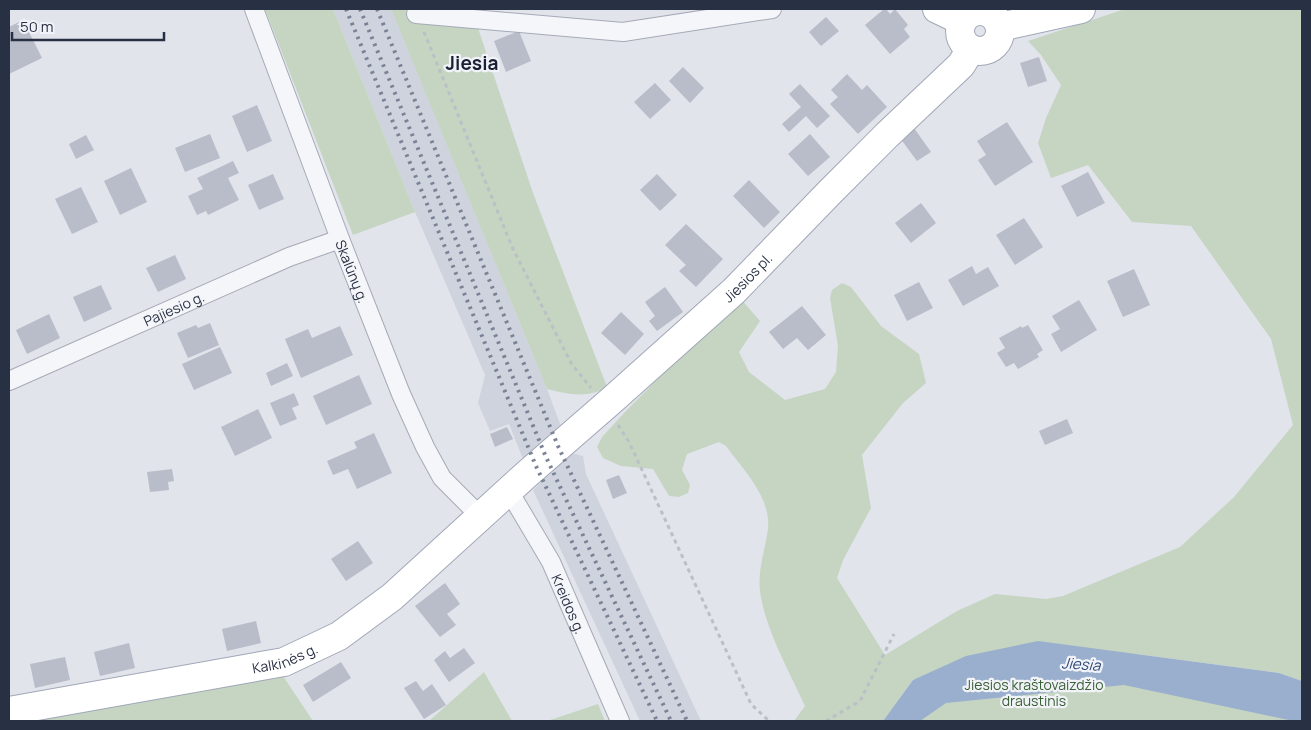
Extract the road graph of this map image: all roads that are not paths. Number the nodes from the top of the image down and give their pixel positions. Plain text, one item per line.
1 (254, 9) edge
2 (772, 9) edge
3 (937, 9) edge
4 (1060, 10) edge
5 (416, 14) road end
6 (962, 21) junction
7 (1000, 27) junction
8 (971, 48) junction
9 (340, 240) junction
10 (9, 381) edge
11 (509, 491) junction
12 (481, 517) junction
13 (9, 711) edge
14 (620, 721) edge

1 - 9 street, Skalūnų g.
2 - 5 street
3 - 6 main road
4 - 7 main road
6 - 7 main road
6 - 8 main road
7 - 8 main road
8 - 11 main road, Jiesios pl.
9 - 10 street, Pajiesio g.
9 - 12 street, Skalūnų g.
11 - 12 main road, Kalkinės g.
11 - 14 street, Kreidos g.
12 - 13 main road, Kalkinės g.

